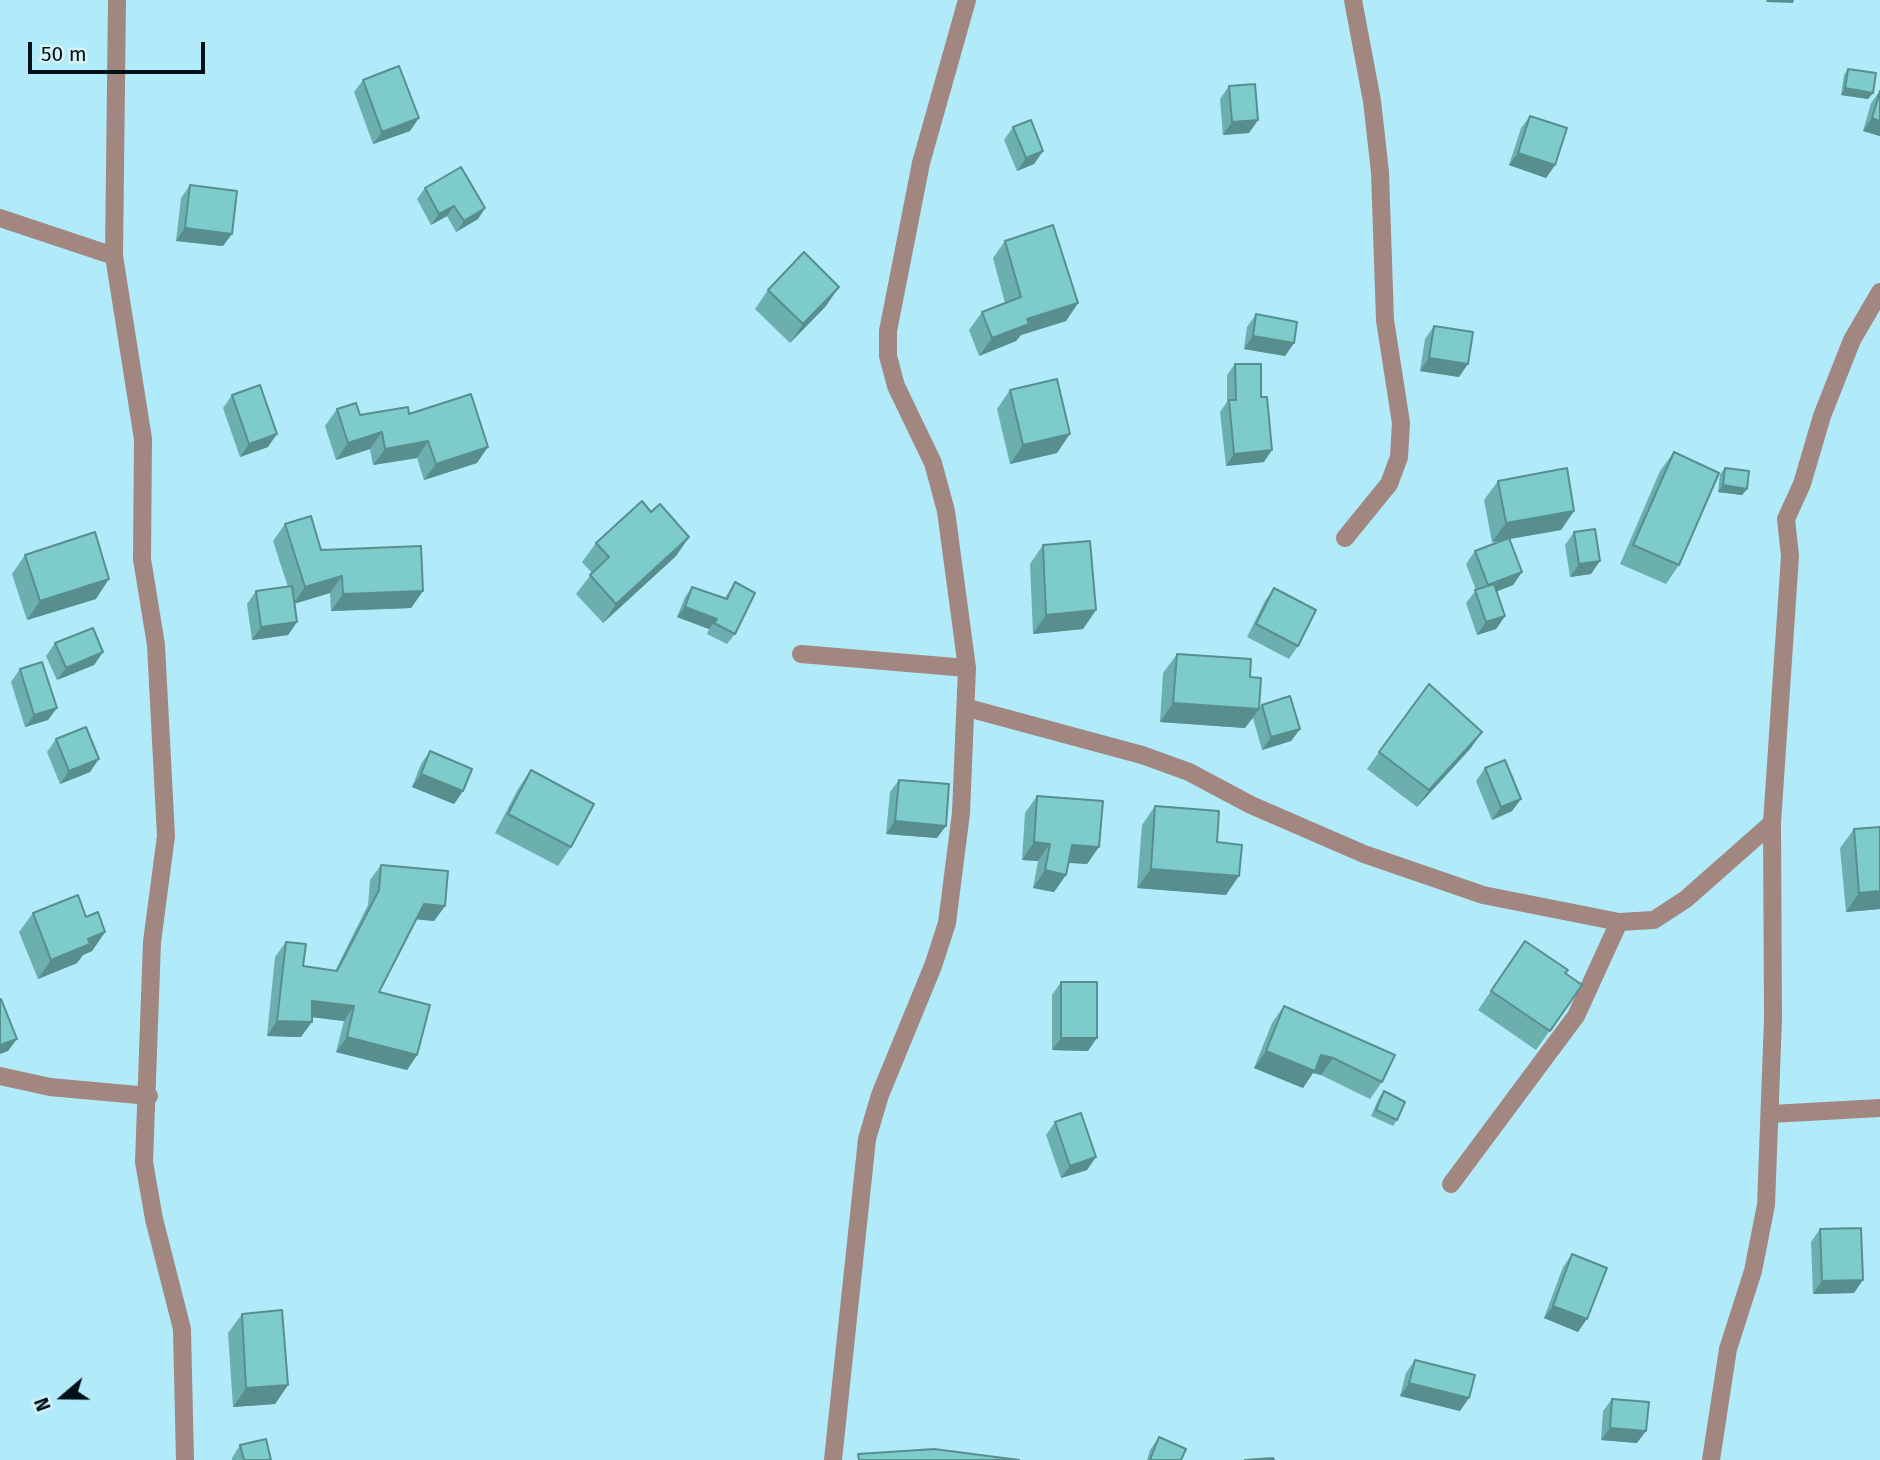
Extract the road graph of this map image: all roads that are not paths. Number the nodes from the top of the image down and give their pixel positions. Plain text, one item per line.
1 (117, 0) edge
2 (967, 0) edge
3 (1353, 0) edge
4 (0, 218) edge
5 (114, 256) junction
6 (1880, 292) edge
7 (1345, 538) dead end
8 (801, 654) dead end
9 (967, 668) junction
10 (968, 708) junction
11 (1772, 823) junction
12 (1619, 922) junction
13 (0, 1076) edge
14 (149, 1096) junction
15 (1880, 1108) edge
16 (1771, 1114) junction
17 (1451, 1184) dead end
18 (185, 1460) edge
19 (833, 1460) edge
20 (1711, 1460) edge

1 - 5 street
2 - 9 street
3 - 7 street
4 - 5 street
5 - 14 street
6 - 11 street
8 - 9 street
9 - 10 street
10 - 12 street
10 - 19 street
11 - 12 street
11 - 16 street
12 - 17 street
13 - 14 street
14 - 18 street
15 - 16 street
16 - 20 street

